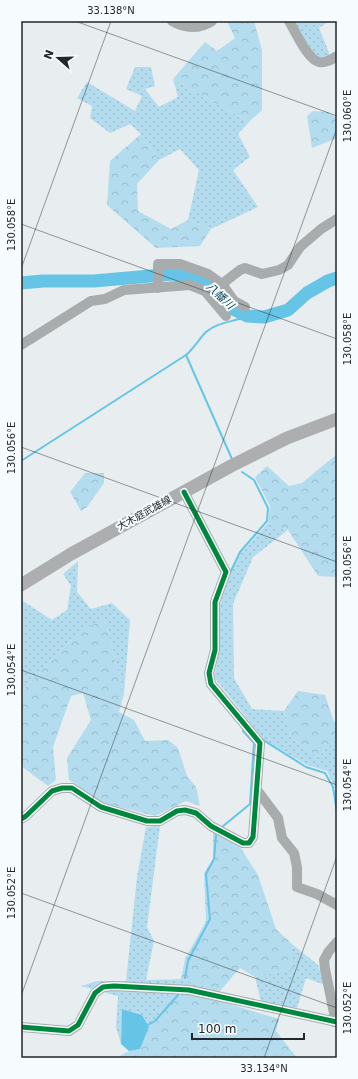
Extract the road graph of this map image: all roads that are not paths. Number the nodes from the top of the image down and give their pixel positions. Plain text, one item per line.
1 (172, 21) edge
2 (212, 21) edge
3 (289, 21) edge
4 (337, 56) edge
5 (337, 219) edge
6 (222, 284) junction
7 (158, 288) junction
8 (245, 307) dead end
9 (226, 316) dead end
10 (21, 345) edge
11 (337, 419) edge
12 (184, 492) junction
13 (21, 585) edge
14 (257, 790) junction
15 (21, 819) edge
16 (337, 905) edge
17 (337, 942) edge
18 (335, 1022) edge
19 (21, 1027) edge

1 - 2 street
3 - 4 street
5 - 6 street
6 - 7 street
6 - 8 street
7 - 9 street
7 - 10 street
11 - 12 main road, 大木庭武雄線
12 - 13 main road, 大木庭武雄線
12 - 14 street
14 - 15 street
14 - 16 street
17 - 18 street
18 - 19 street

